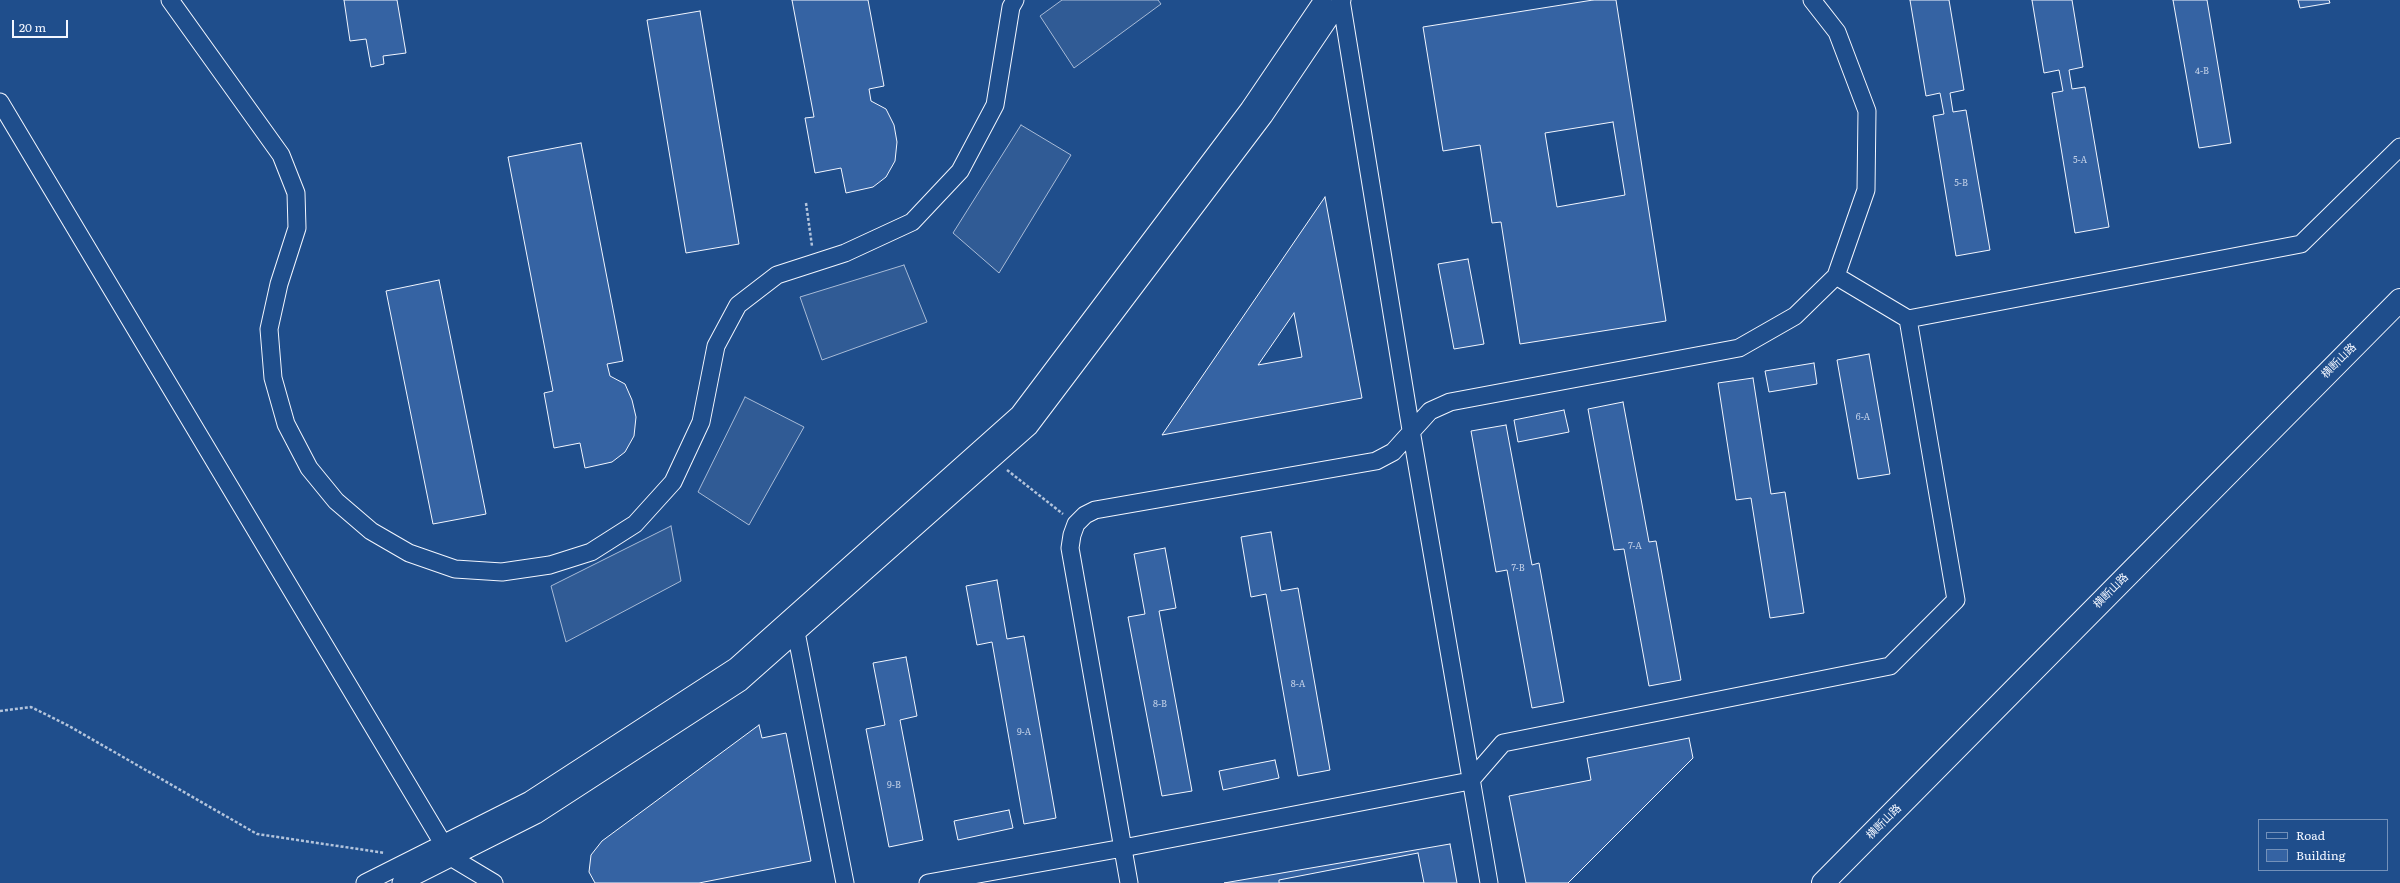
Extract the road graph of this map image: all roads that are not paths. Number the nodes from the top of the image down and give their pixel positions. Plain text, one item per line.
1 (170, 0) edge
2 (1015, 0) edge
3 (1343, 0) edge
4 (1812, 0) edge
5 (1322, 1) edge
6 (0, 102) edge
7 (2400, 147) edge
8 (1836, 276) junction
9 (2400, 300) edge
10 (1908, 319) junction
11 (1411, 430) junction
12 (791, 627) junction
13 (1470, 781) junction
14 (1123, 848) junction
15 (443, 850) junction
16 (364, 883) edge
17 (401, 883) edge
18 (494, 883) edge
19 (845, 883) edge
20 (928, 883) edge
21 (1129, 883) edge
22 (1489, 883) edge
23 (1823, 883) edge

1 - 2 street
3 - 5 street
3 - 11 street
3 - 12 street
4 - 8 street
5 - 12 street
6 - 15 street
7 - 10 street
8 - 10 street
8 - 11 street
9 - 23 main road, 横断山路
10 - 13 street
11 - 13 street
11 - 14 street
12 - 15 street
12 - 19 street
13 - 14 street
13 - 22 street
14 - 20 street
14 - 21 street
15 - 16 street
15 - 17 street
15 - 18 street

